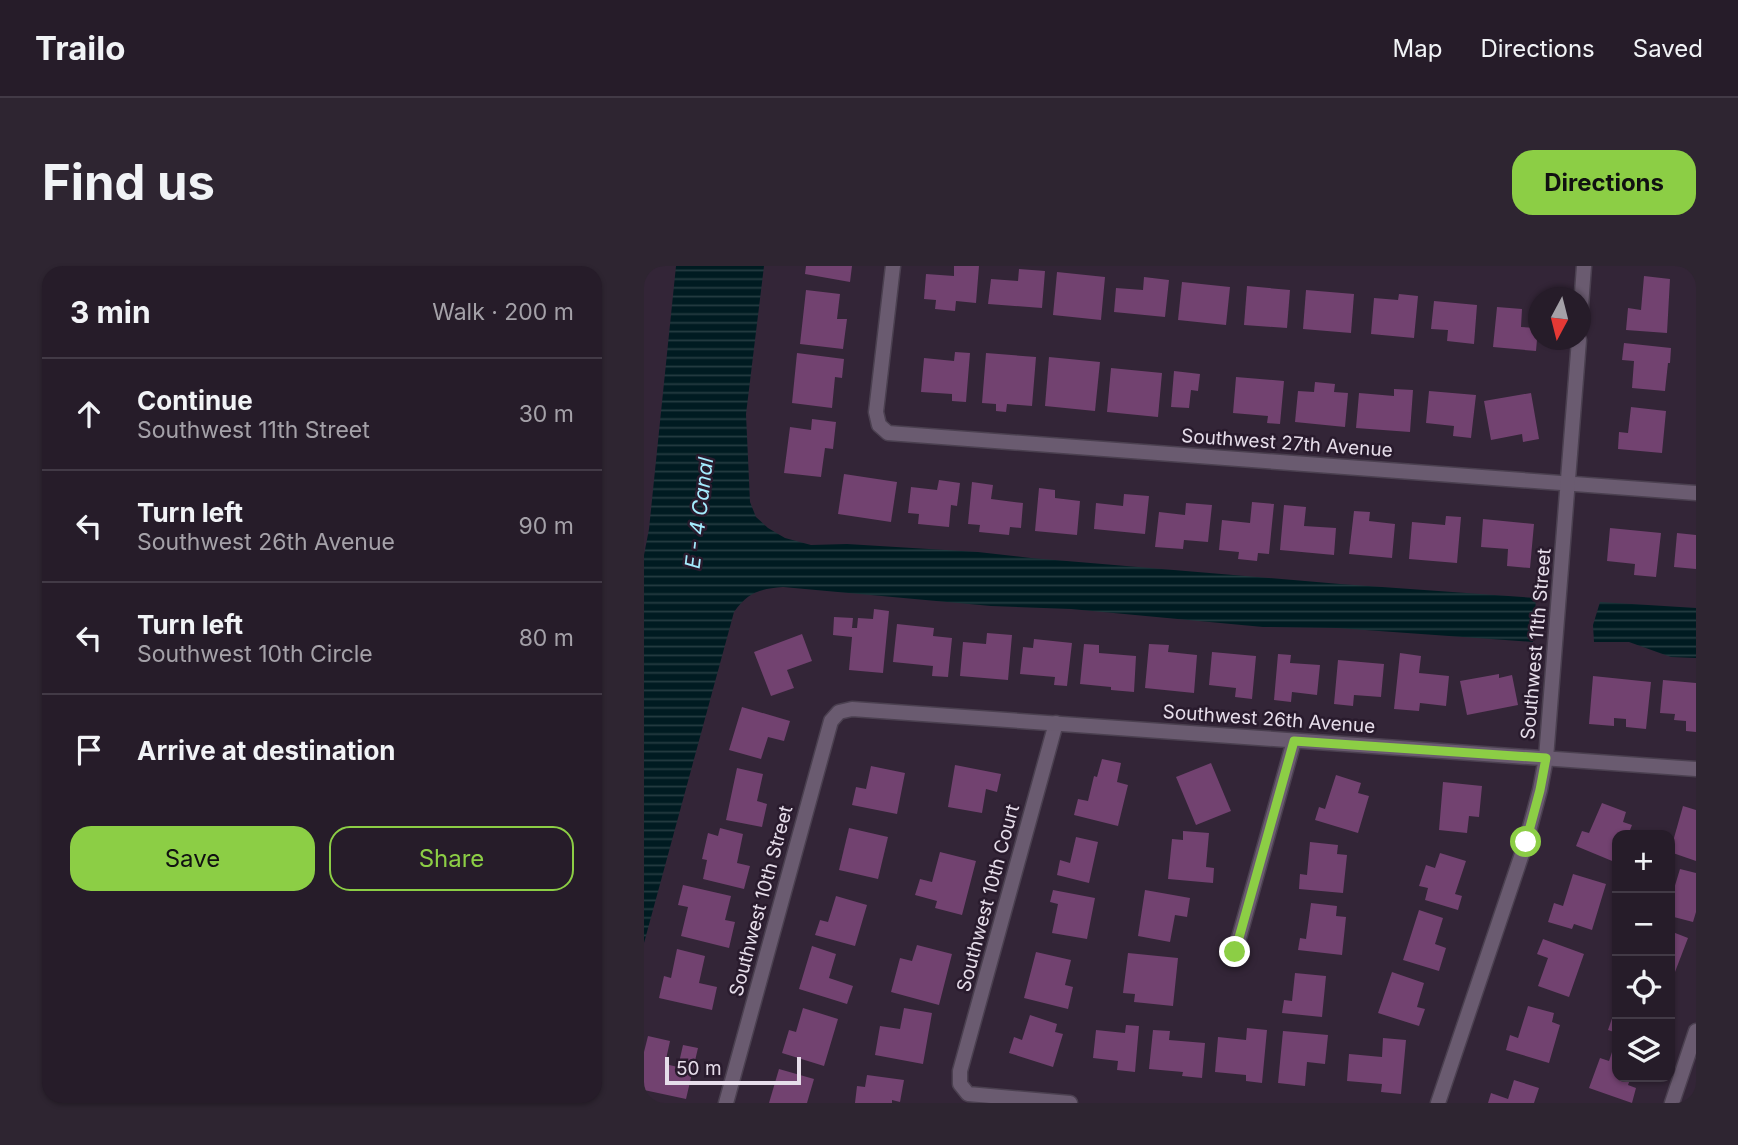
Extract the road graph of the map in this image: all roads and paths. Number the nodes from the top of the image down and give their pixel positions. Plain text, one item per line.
1 (893, 266) edge
2 (1575, 266) edge
3 (1584, 266) edge
4 (1582, 287) edge
5 (1578, 350) edge
6 (1569, 483) junction
7 (1696, 492) edge
8 (839, 712) joint
9 (1056, 723) junction
10 (1294, 741) junction
11 (1546, 758) junction
12 (1696, 769) edge
13 (1235, 952) dead end
14 (1696, 1031) edge
15 (726, 1103) edge
16 (1069, 1103) edge
17 (1438, 1103) edge
18 (1672, 1103) edge

1 - 6 street, Southwest 27th Avenue
2 - 3 street
3 - 4 street
5 - 6 street, Southwest 11th Street
6 - 7 street, Southwest 27th Avenue
6 - 11 street, Southwest 11th Street
8 - 9 street, Southwest 26th Avenue
8 - 15 street, Southwest 10th Street
9 - 10 street, Southwest 26th Avenue
9 - 16 street, Southwest 10th Court
10 - 11 street, Southwest 26th Avenue
10 - 13 street
11 - 12 street, Southwest 26th Avenue
11 - 17 street, Southwest 11th Street
14 - 18 street

